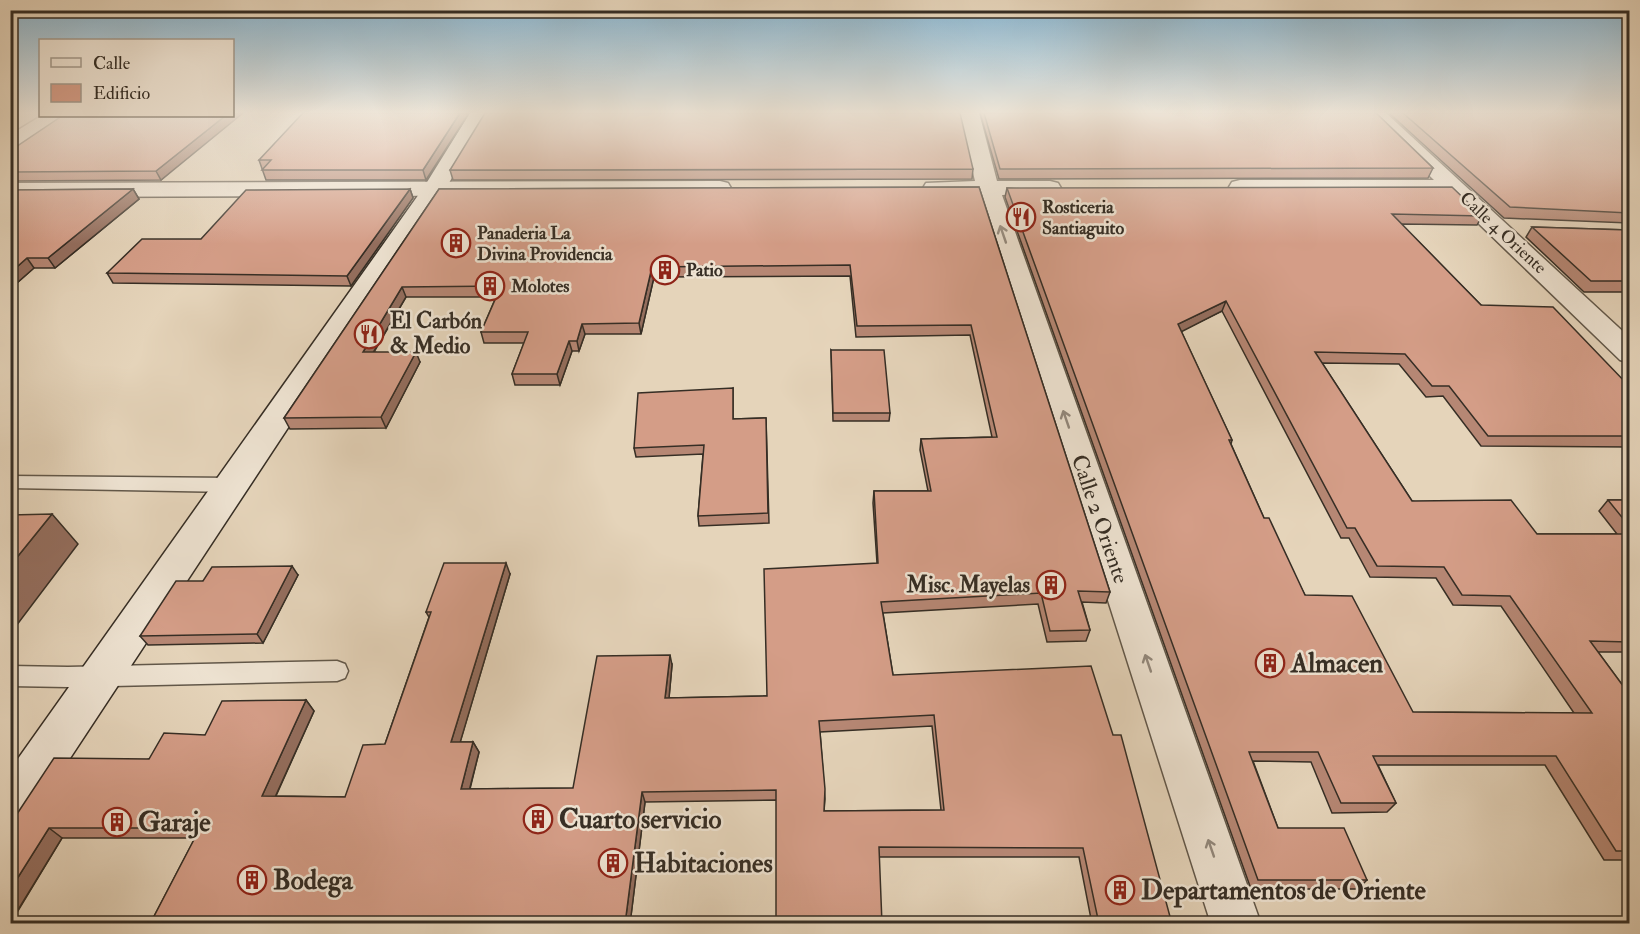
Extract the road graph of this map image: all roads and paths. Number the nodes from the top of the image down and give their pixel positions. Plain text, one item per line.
1 (456, 157) edge
2 (980, 157) edge
3 (1421, 157) edge
4 (1454, 187) junction
5 (435, 188) junction
6 (741, 188) edge
7 (917, 188) edge
8 (988, 188) junction
9 (1071, 188) edge
10 (1215, 188) edge
11 (10, 190) edge
12 (1497, 227) junction
13 (1530, 228) edge
14 (1629, 354) edge
15 (10, 482) edge
16 (234, 485) junction
17 (337, 671) dead end
18 (10, 676) edge
19 (103, 676) junction
20 (10, 809) edge
21 (1236, 924) edge

1 - 5 street
2 - 8 street, Calle 2 Oriente
3 - 4 street, Calle 4 Oriente
4 - 10 street
4 - 12 street, Calle 4 Oriente
5 - 6 street
5 - 11 street
5 - 16 street
7 - 8 street
8 - 9 street
21 -> 8 street, Calle 2 Oriente
12 - 13 street
12 - 14 street, Calle 4 Oriente
15 - 16 lane
16 - 19 street
17 - 19 lane
18 - 19 lane
19 - 20 street

